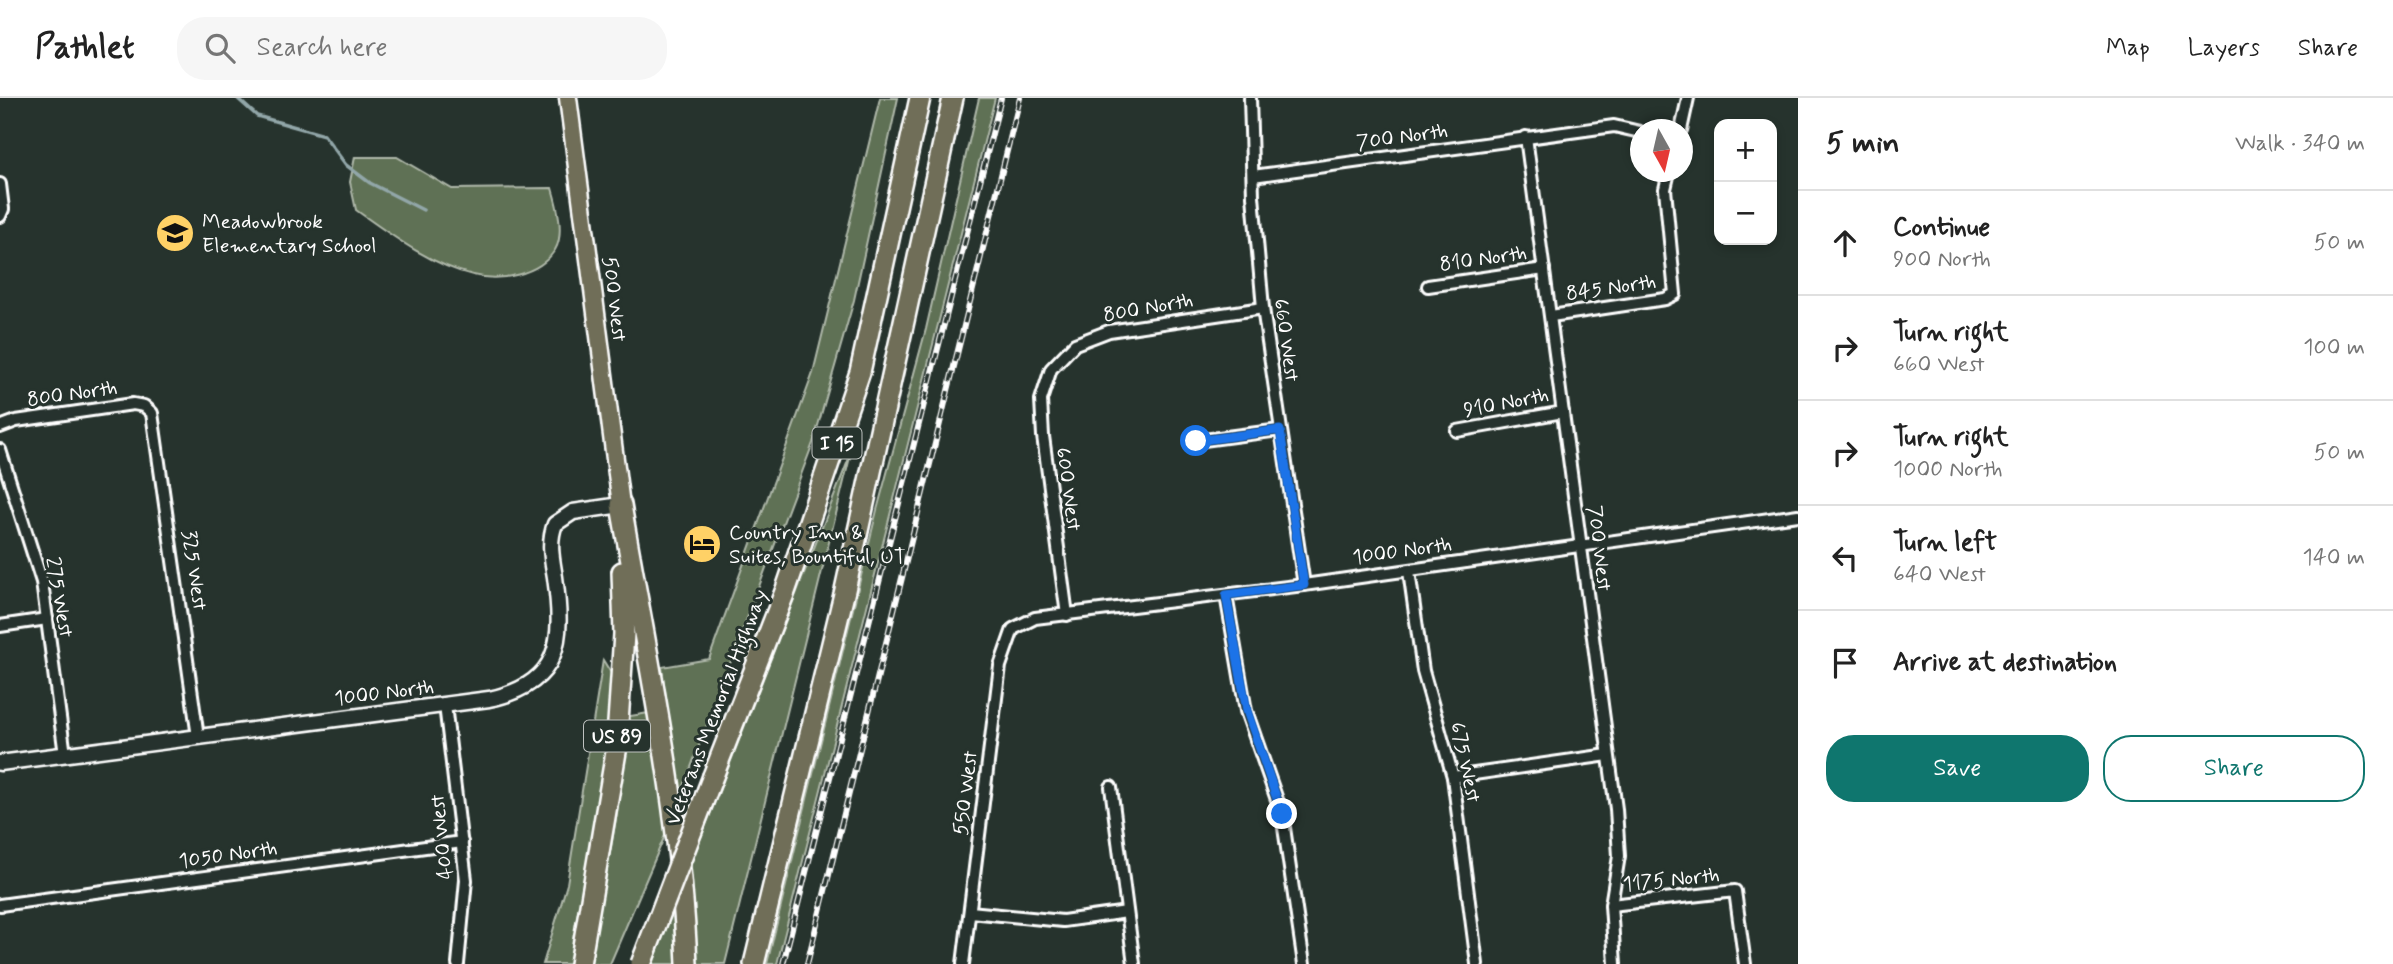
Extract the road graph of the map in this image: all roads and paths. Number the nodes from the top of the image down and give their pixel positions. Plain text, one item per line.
1 (568, 98) edge
2 (920, 98) edge
3 (953, 98) edge
4 (1250, 98) edge
5 (1688, 98) edge
6 (1683, 119) edge
7 (1630, 130) edge
8 (1526, 137) junction
9 (1253, 176) junction
10 (1667, 182) edge
11 (0, 184) edge
12 (0, 216) edge
13 (1544, 269) junction
14 (1428, 286) dead end
15 (1263, 308) junction
16 (1551, 316) junction
17 (1051, 369) joint
18 (149, 409) joint
19 (1563, 411) junction
20 (0, 427) edge
21 (1280, 430) junction
22 (1457, 431) dead end
23 (1196, 441) dead end
24 (0, 450) edge
25 (621, 505) junction
26 (1798, 516) edge
27 (1580, 547) junction
28 (1409, 570) junction
29 (1304, 585) junction
30 (1226, 595) junction
31 (1068, 615) junction
32 (47, 620) junction
33 (0, 626) edge
34 (1013, 629) joint
35 (445, 705) junction
36 (198, 737) junction
37 (65, 755) junction
38 (1608, 755) junction
39 (0, 763) edge
40 (1452, 777) junction
41 (1111, 787) dead end
42 (462, 842) junction
43 (0, 905) edge
44 (1611, 905) junction
45 (970, 912) junction
46 (1127, 912) junction
47 (458, 964) edge
48 (580, 964) edge
49 (641, 964) edge
50 (687, 964) edge
51 (754, 964) edge
52 (963, 964) edge
53 (1134, 964) edge
54 (1304, 964) edge
55 (1477, 964) edge
56 (1615, 964) edge
57 (1745, 964) edge

1 - 25 main road, 500 West / US 89
2 - 49 highway, Veterans Memorial Highway / I 15, bridge
3 - 51 highway, I 15
4 - 9 street, 660 West
5 - 6 street
7 - 8 street, 700 North
8 - 9 street, 700 North
8 - 13 street, 700 West
9 - 15 street, 660 West
10 - 16 street, 845 North
11 - 12 street
13 - 14 street, 810 North
13 - 16 street, 700 West
15 - 17 street, 800 North
15 - 21 street, 660 West
16 - 19 street, 700 West
17 - 31 street, 600 West
18 - 20 street, 800 North
18 - 36 street, 325 West
19 - 22 street, 910 North
19 - 27 street, 700 West
21 - 23 street
21 - 29 street, 660 West
24 - 32 street, 275 West
25 - 35 street, 1000 North
25 - 48 highway, US 89
25 - 50 highway, US 89
26 - 27 street, 1000 North
27 - 28 street, 1000 North
27 - 38 street, 700 West
28 - 29 street, 1000 North
28 - 40 street, 675 West
29 - 30 street, 1000 North
30 - 31 street, 1000 North
30 - 54 street
31 - 34 street, 1000 North
32 - 33 street
32 - 37 street, 275 West
34 - 45 street, 550 West
35 - 36 street, 1000 North
35 - 42 street, 400 West
36 - 37 street, 1000 North
37 - 39 street, 1000 North
38 - 40 street
38 - 44 street, 700 West
40 - 55 street, 675 West
41 - 46 street
42 - 43 street, 1050 North
42 - 47 street, 400 West
44 - 56 street, 700 West
44 - 57 street, 1175 North
45 - 46 street
45 - 52 street, 550 West
46 - 53 street

